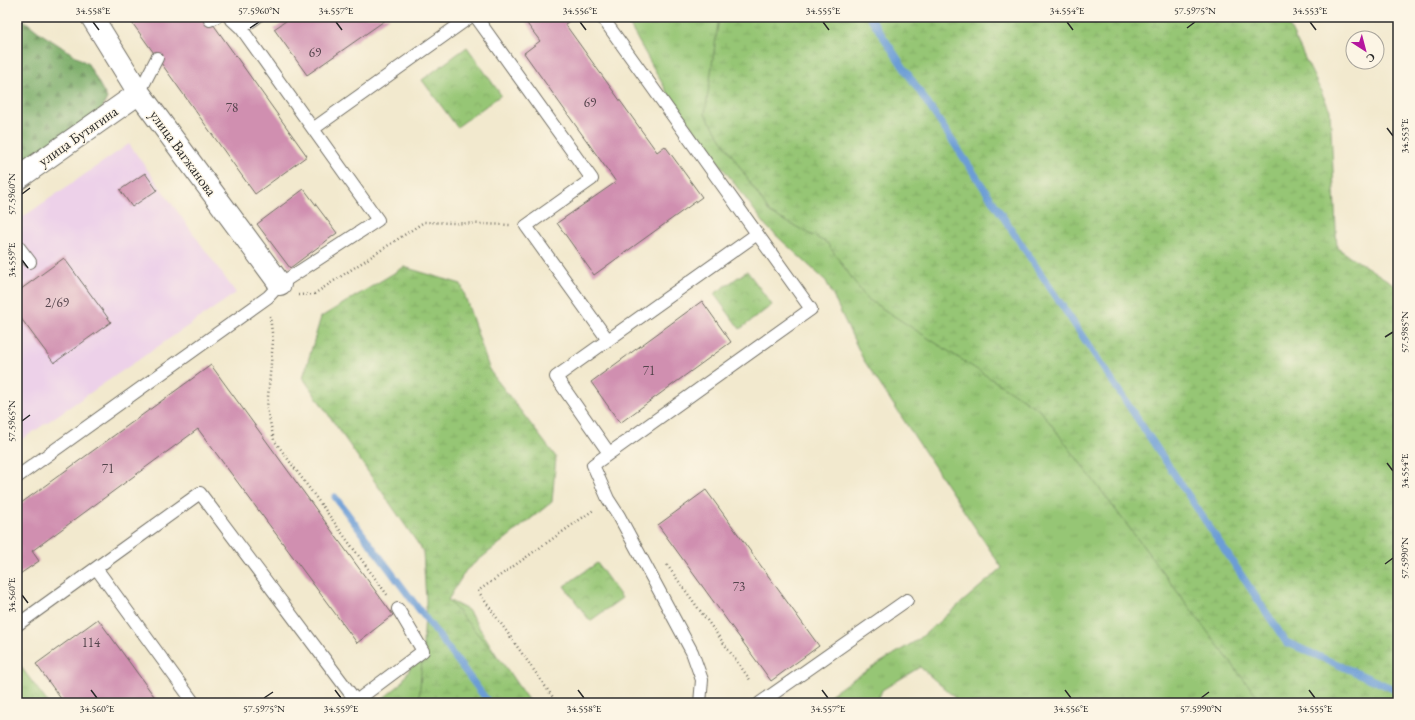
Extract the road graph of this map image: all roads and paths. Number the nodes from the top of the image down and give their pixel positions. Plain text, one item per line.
1 (92, 17) edge
2 (229, 17) edge
3 (257, 17) edge
4 (470, 17) edge
5 (476, 17) edge
6 (602, 17) edge
7 (241, 28) junction
8 (157, 58) dead end
9 (139, 93) junction
10 (313, 129) junction
11 (17, 179) edge
12 (526, 226) junction
13 (757, 234) junction
14 (17, 245) edge
15 (30, 262) dead end
16 (274, 291) junction
17 (608, 340) junction
18 (610, 453) junction
19 (17, 477) edge
20 (608, 499) junction
21 (664, 561) dead end
22 (96, 568) junction
23 (906, 600) dead end
24 (398, 609) joint
25 (17, 625) edge
26 (751, 680) dead end
27 (194, 703) edge
28 (557, 703) edge
29 (700, 703) edge
30 (760, 703) edge

1 - 9 street, улица Вагжанова
2 - 7 lane
3 - 7 lane
4 - 10 lane
5 - 12 lane
6 - 13 lane
7 - 10 lane
8 - 9 lane
9 - 11 street, улица Бутягина
9 - 16 street, улица Вагжанова
10 - 16 lane
12 - 16 path
12 - 17 lane
13 - 17 lane
13 - 18 lane
14 - 15 lane
16 - 19 lane
16 - 24 path
17 - 18 lane
18 - 20 lane
20 - 28 path
20 - 29 lane
21 - 26 path
22 - 24 lane
22 - 25 lane
22 - 27 lane
23 - 30 lane

